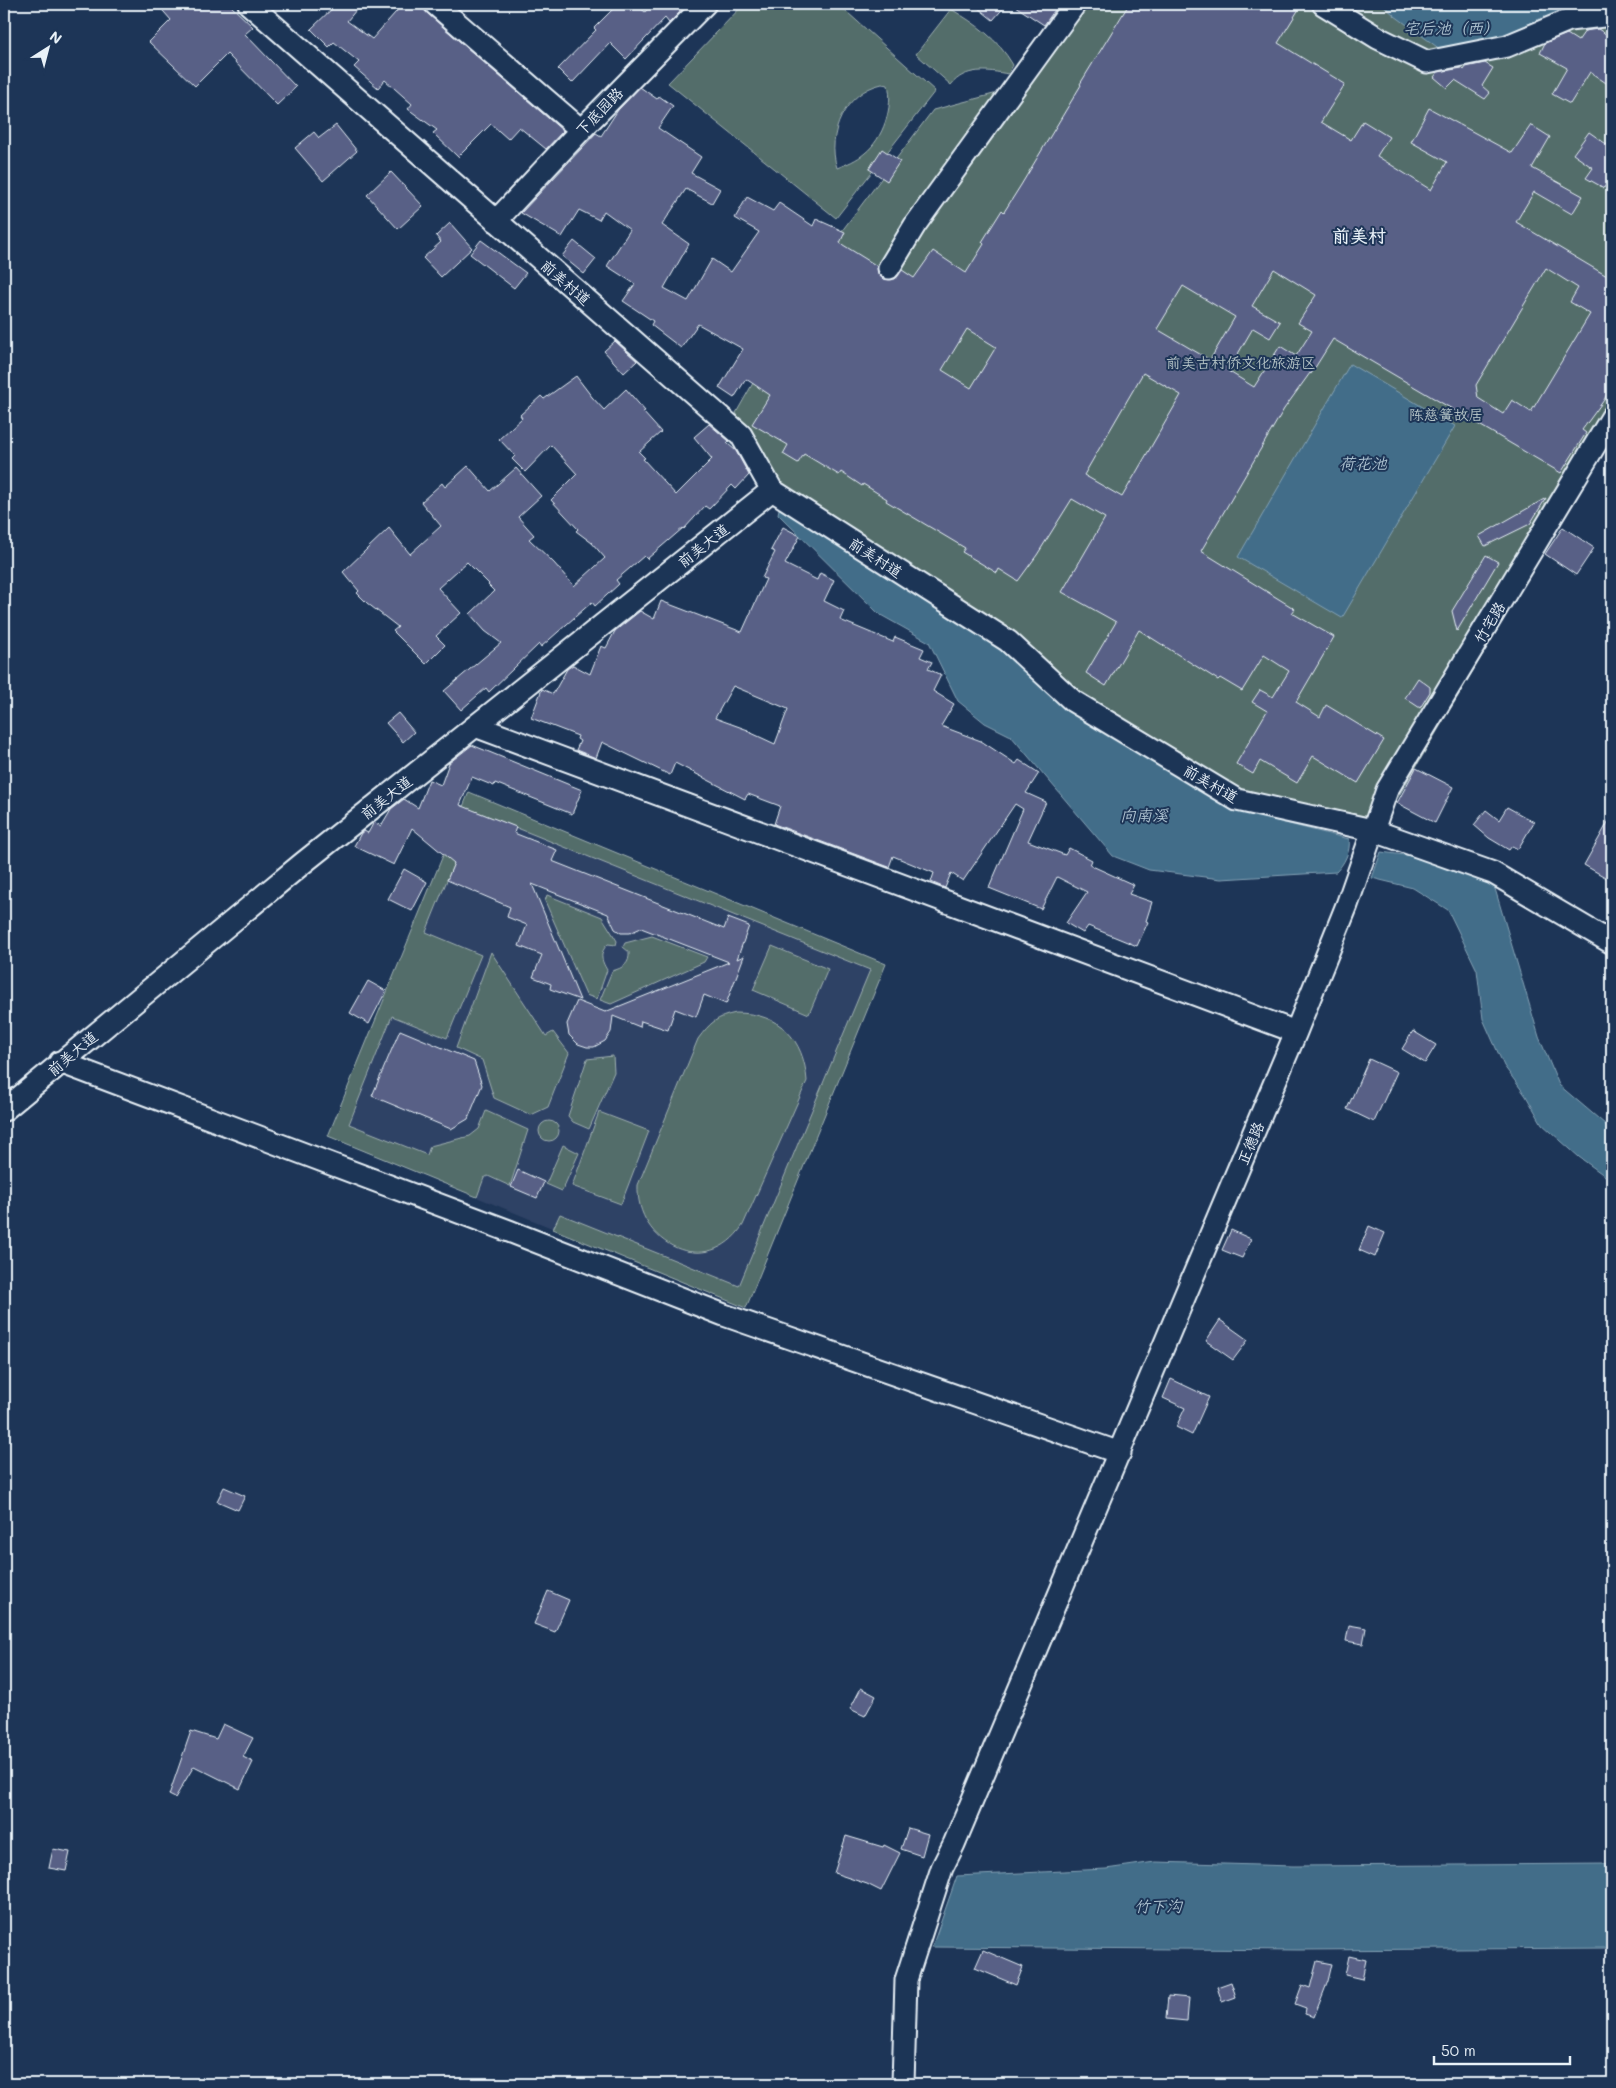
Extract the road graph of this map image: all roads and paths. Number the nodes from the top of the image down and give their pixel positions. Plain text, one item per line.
1 (249, 4) edge
2 (435, 4) edge
3 (705, 4) edge
4 (1075, 4) edge
5 (1323, 4) edge
6 (1612, 15) edge
7 (581, 130) junction
8 (496, 221) junction
9 (889, 268) dead end
10 (1612, 417) edge
11 (772, 490) junction
12 (476, 726) junction
13 (1372, 830) junction
14 (1612, 943) edge
15 (1296, 1032) junction
16 (60, 1062) junction
17 (4, 1110) edge
18 (1120, 1453) junction
19 (903, 2084) edge

1 - 8 street, 前美村道
2 - 7 street
3 - 7 street, 下底园路
4 - 9 street
5 - 6 street
7 - 8 street, 下底园路
8 - 11 street, 前美村道
10 - 13 street, 竹宅路
11 - 12 street, 前美大道
11 - 13 street, 前美村道
12 - 15 street
12 - 16 street, 前美大道
13 - 14 street, 前美村道
13 - 15 street, 正德路
15 - 18 street, 正德路
16 - 17 street, 前美大道
16 - 18 street
18 - 19 street, 正德路

